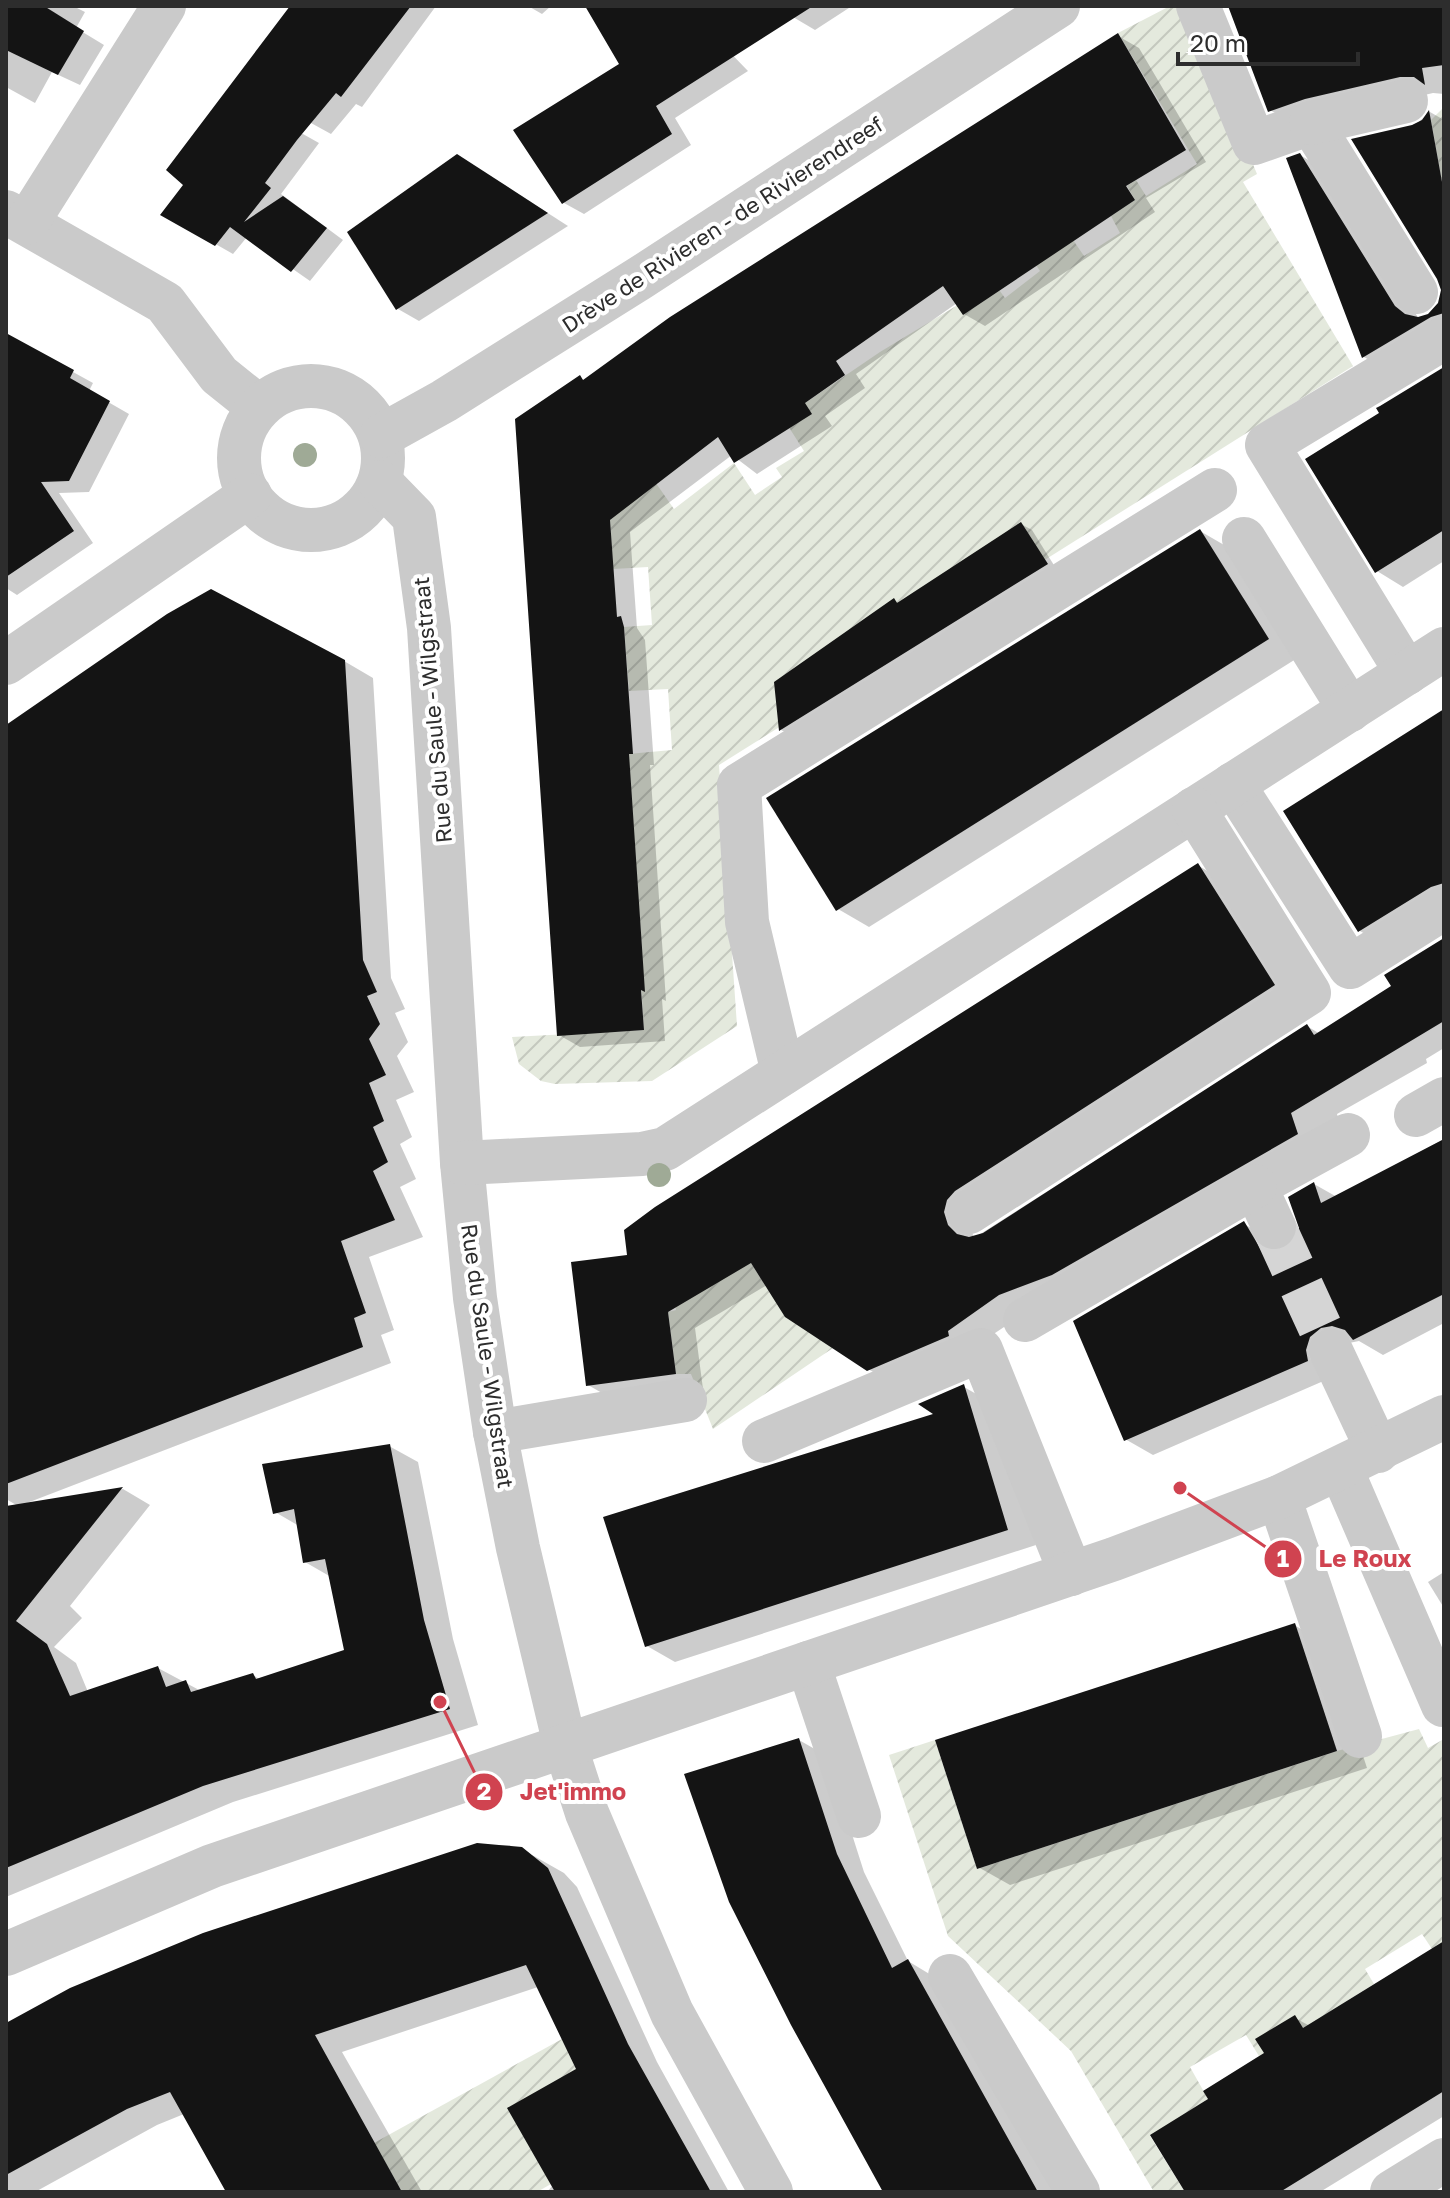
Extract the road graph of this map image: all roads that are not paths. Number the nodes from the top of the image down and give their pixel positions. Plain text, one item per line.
1 (164, 6) edge
2 (1058, 6) edge
3 (1198, 6) edge
4 (1406, 101) dead end
5 (1311, 123) junction
6 (16, 218) edge
7 (1416, 292) dead end
8 (1444, 338) edge
9 (259, 407) junction
10 (381, 436) junction
11 (380, 482) junction
12 (1215, 490) dead end
13 (250, 495) junction
14 (1244, 539) dead end
15 (1444, 649) edge
16 (6, 663) edge
17 (1407, 673) junction
18 (1350, 710) junction
19 (1233, 784) junction
20 (1194, 809) junction
21 (1444, 908) edge
22 (783, 1073) junction
23 (1348, 1135) dead end
24 (462, 1163) junction
25 (1255, 1186) junction
26 (969, 1212) dead end
27 (1274, 1227) tunnel mouth
28 (1025, 1320) dead end
29 (1331, 1351) tunnel mouth
30 (685, 1400) dead end
31 (1444, 1417) edge
32 (495, 1432) junction
33 (764, 1441) dead end
34 (1360, 1460) junction
35 (1279, 1497) junction
36 (1071, 1574) junction
37 (808, 1663) junction
38 (1443, 1705) edge
39 (1360, 1736) dead end
40 (565, 1745) junction
41 (859, 1816) dead end
42 (6, 1954) edge
43 (950, 1976) dead end
44 (1441, 2168) edge
45 (771, 2192) edge
46 (1078, 2192) edge
47 (1392, 2192) edge

1 - 6 street
2 - 10 street, Drève de Rivieren - de Rivierendreef
3 - 5 street
4 - 5 street
5 - 7 street
6 - 9 street
8 - 17 street
9 - 10 street
9 - 13 street
10 - 11 street
11 - 13 street
11 - 24 street, Rue du Saule - Wilgstraat
12 - 22 street
13 - 16 street
14 - 18 street
15 - 17 street
17 - 18 street
18 - 19 street
19 - 20 street
19 - 21 street
20 - 22 street
20 - 26 street
22 - 24 street
23 - 25 street
24 - 32 street, Rue du Saule - Wilgstraat
25 - 27 street
25 - 28 street
29 - 34 street
30 - 32 street
31 - 34 street
32 - 40 street, Rue du Saule - Wilgstraat
33 - 36 street
34 - 35 street
34 - 38 street
35 - 36 street
35 - 39 street
36 - 37 street
37 - 40 street
37 - 41 street
40 - 42 street
40 - 45 street, Rue du Saule - Wilgstraat
43 - 46 street
44 - 47 street

